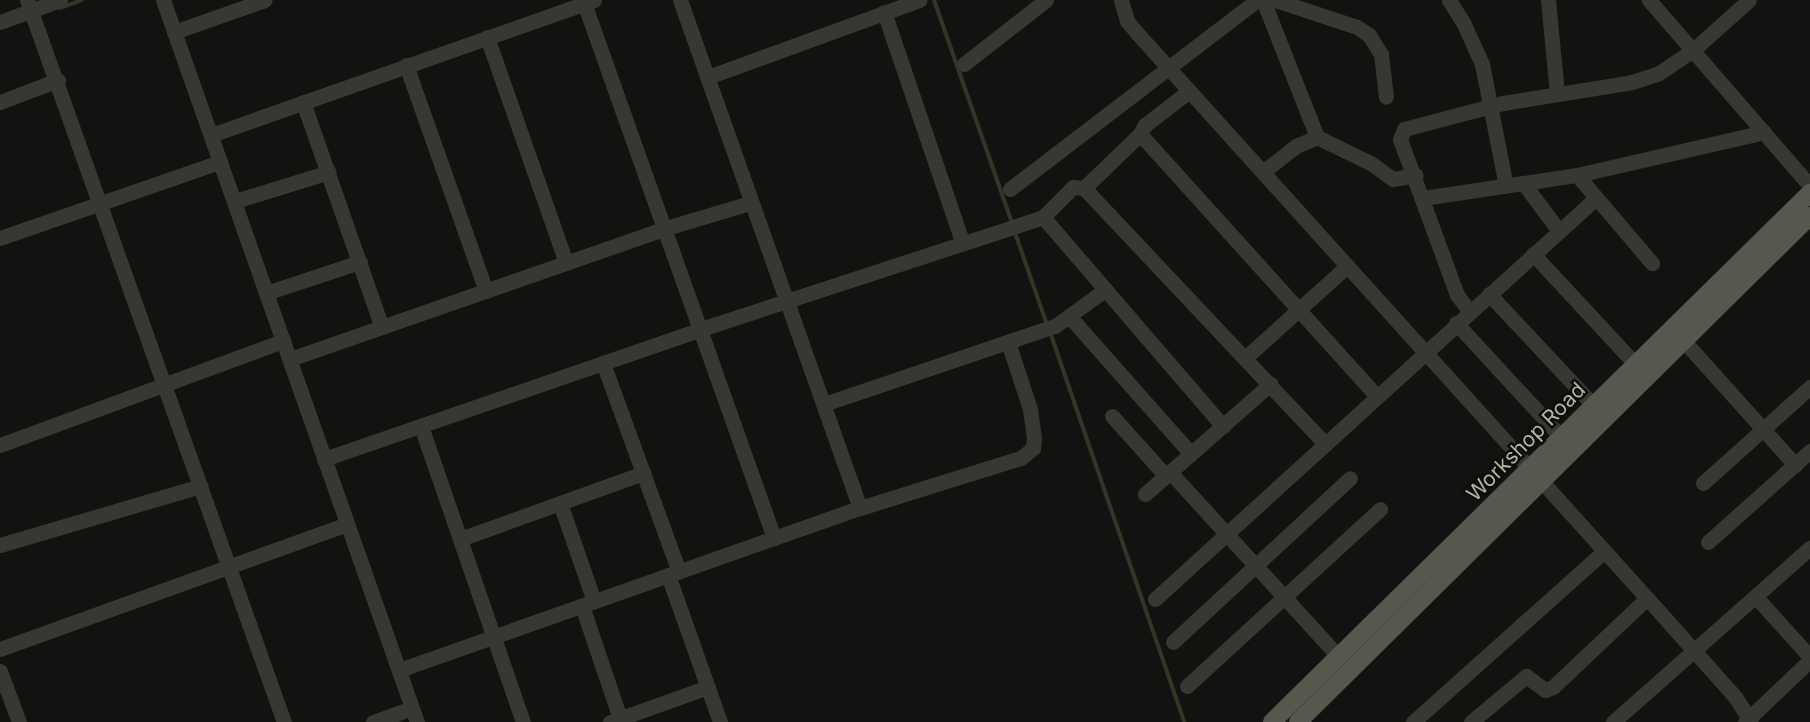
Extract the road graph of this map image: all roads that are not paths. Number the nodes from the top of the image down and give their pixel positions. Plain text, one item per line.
1 (60, 0) edge
2 (163, 0) edge
3 (265, 0) edge
4 (680, 0) edge
5 (919, 0) edge
6 (1046, 0) edge
7 (1121, 0) edge
8 (1257, 0) edge
9 (1263, 0) edge
10 (1449, 0) edge
11 (1548, 0) edge
12 (1749, 0) edge
13 (587, 1) edge
14 (1284, 1) edge
15 (1655, 2) edge
16 (32, 11) edge
17 (884, 12) junction
18 (0, 22) edge
19 (174, 32) junction
20 (487, 37) junction
21 (1692, 51) junction
22 (963, 64) dead end
23 (406, 65) junction
24 (1167, 65) junction
25 (708, 77) junction
26 (58, 80) junction
27 (1189, 91) junction
28 (1557, 94) junction
29 (1386, 97) dead end
30 (0, 102) edge
31 (303, 102) junction
32 (1490, 108) junction
33 (1764, 132) junction
34 (1140, 134) junction
35 (211, 135) junction
36 (1317, 137) junction
37 (220, 162) junction
38 (1264, 171) junction
39 (329, 172) junction
40 (1416, 175) junction
41 (1577, 175) junction
42 (1524, 184) junction
43 (1506, 186) junction
44 (1810, 186) edge
45 (1084, 188) junction
46 (1010, 189) dead end
47 (1810, 193) edge
48 (1423, 198) junction
49 (1596, 198) junction
50 (235, 201) junction
51 (101, 203) junction
52 (750, 203) junction
53 (1810, 216) edge
54 (1043, 217) junction
55 (666, 228) junction
56 (1559, 231) junction
57 (0, 238) edge
58 (962, 241) junction
59 (1533, 254) junction
60 (360, 262) junction
61 (566, 263) junction
62 (1652, 263) dead end
63 (1346, 267) junction
64 (1105, 290) junction
65 (486, 291) junction
66 (266, 293) junction
67 (1489, 294) junction
68 (789, 299) junction
69 (1298, 310) junction
70 (1470, 312) junction
71 (1069, 316) junction
72 (1456, 323) junction
73 (382, 327) junction
74 (701, 329) junction
75 (1683, 340) junction
76 (283, 341) junction
77 (1008, 342) junction
78 (1425, 354) junction
79 (1245, 358) junction
80 (290, 359) junction
81 (603, 363) junction
82 (1636, 365) junction
83 (1270, 384) junction
84 (164, 387) junction
85 (1810, 387) edge
86 (1377, 396) junction
87 (824, 404) junction
88 (1594, 406) junction
89 (1112, 416) dead end
90 (421, 426) junction
91 (1223, 426) junction
92 (1763, 430) junction
93 (1562, 438) junction
94 (1325, 444) junction
95 (0, 446) edge
96 (1810, 451) edge
97 (1191, 453) junction
98 (324, 459) junction
99 (1794, 465) junction
100 (643, 473) junction
101 (1168, 474) junction
102 (1535, 477) junction
103 (1350, 478) dead end
104 (1703, 483) dead end
105 (200, 486) junction
106 (1145, 494) dead end
107 (560, 503) junction
108 (860, 508) junction
109 (1380, 510) dead end
110 (347, 524) junction
111 (1226, 534) junction
112 (774, 538) junction
113 (460, 539) junction
114 (1708, 542) dead end
115 (0, 545) edge
116 (1810, 548) edge
117 (1604, 551) junction
118 (1256, 566) junction
119 (229, 569) junction
120 (674, 574) junction
121 (1284, 597) junction
122 (1756, 597) junction
123 (1647, 598) junction
124 (1155, 599) dead end
125 (588, 604) junction
126 (494, 637) junction
127 (1173, 642) dead end
128 (0, 649) edge
129 (1695, 652) junction
130 (1339, 657) junction
131 (1810, 659) edge
132 (0, 670) edge
133 (399, 670) junction
134 (1187, 686) dead end
135 (708, 687) junction
136 (414, 715) edge
137 (615, 720) edge
138 (1750, 721) edge
139 (19, 722) edge
140 (284, 722) edge
141 (373, 722) edge
142 (523, 722) edge
143 (720, 722) edge
144 (1272, 722) edge
145 (1298, 722) edge
146 (1413, 722) edge
147 (1471, 722) edge
148 (1613, 722) edge

1 - 16 street
2 - 19 street
3 - 19 street
4 - 25 street
5 - 17 street
6 - 22 street
7 - 24 street
8 - 24 street
9 - 36 street
10 - 32 street
11 - 28 street
12 - 21 street
13 - 20 street
13 - 55 street
14 - 29 street
15 - 21 street
16 - 18 street
16 - 26 street
17 - 25 street
17 - 58 street
19 - 35 street
20 - 23 street
20 - 61 street
21 - 28 street
21 - 33 street
23 - 31 street
23 - 65 street
24 - 27 street
24 - 46 street
25 - 52 street
26 - 30 street
26 - 51 street
27 - 34 street
27 - 38 street
28 - 32 street
31 - 35 street
31 - 39 street
32 - 40 street
32 - 43 street
33 - 41 street
33 - 44 street
34 - 45 street
34 - 69 street
35 - 37 street
36 - 38 street
36 - 40 street
37 - 50 street
37 - 51 street
38 - 63 street
39 - 50 street
39 - 60 street
40 - 48 street
41 - 42 street
41 - 49 street
42 - 43 street
42 - 56 street
43 - 48 street
45 - 54 street
45 - 79 street
47 - 82 main road, Workshop Road
48 - 70 street
49 - 56 street
49 - 62 street
50 - 66 street
51 - 57 street
51 - 84 street
52 - 55 street
52 - 68 street
53 - 75 main road, Workshop Road
54 - 58 street
54 - 64 street
55 - 61 street
55 - 74 street
56 - 59 street
58 - 68 street
59 - 67 street
59 - 82 street
60 - 66 street
60 - 73 street
61 - 65 street
63 - 69 street
63 - 78 street
64 - 71 street
64 - 91 street
65 - 73 street
66 - 76 street
67 - 70 street
67 - 88 street
68 - 74 street
68 - 87 street
69 - 79 street
69 - 86 street
70 - 72 street
71 - 77 street
71 - 97 street
72 - 78 street
72 - 93 street
73 - 80 street
74 - 81 street
74 - 112 street
75 - 92 street
75 - 102 main road, Workshop Road
76 - 80 street
76 - 84 street
77 - 87 street
77 - 108 street
78 - 86 street
78 - 102 street
79 - 83 street
80 - 98 street
81 - 90 street
81 - 100 street
82 - 88 main road, Workshop Road
83 - 91 street
83 - 94 street
84 - 95 street
84 - 105 street
85 - 92 street
86 - 94 street
87 - 108 street
88 - 93 main road, Workshop Road
89 - 101 street
90 - 98 street
90 - 113 street
91 - 97 street
92 - 99 street
92 - 104 street
93 - 102 main road, Workshop Road
94 - 111 street
96 - 99 street
97 - 101 street
98 - 110 street
99 - 114 street
100 - 107 street
100 - 120 street
101 - 106 street
101 - 111 street
102 - 117 street
102 - 130 main road, Workshop Road
102 - 145 main road, Workshop Road
103 - 118 street
105 - 115 street
105 - 119 street
107 - 113 street
107 - 125 street
108 - 112 street
109 - 121 street
110 - 119 street
110 - 133 street
111 - 118 street
111 - 124 street
112 - 120 street
113 - 126 street
116 - 122 street
117 - 123 street
117 - 146 street
118 - 121 street
118 - 127 street
119 - 128 street
119 - 140 street
120 - 125 street
120 - 135 street
121 - 130 street
121 - 134 street
122 - 129 street
122 - 131 street
123 - 129 street
123 - 147 street
125 - 126 street
125 - 137 street
126 - 133 street
126 - 142 street
129 - 138 street
129 - 148 street
130 - 144 main road, Workshop Road
131 - 138 street
132 - 139 street
133 - 136 street
135 - 137 street
135 - 143 street
136 - 141 street

